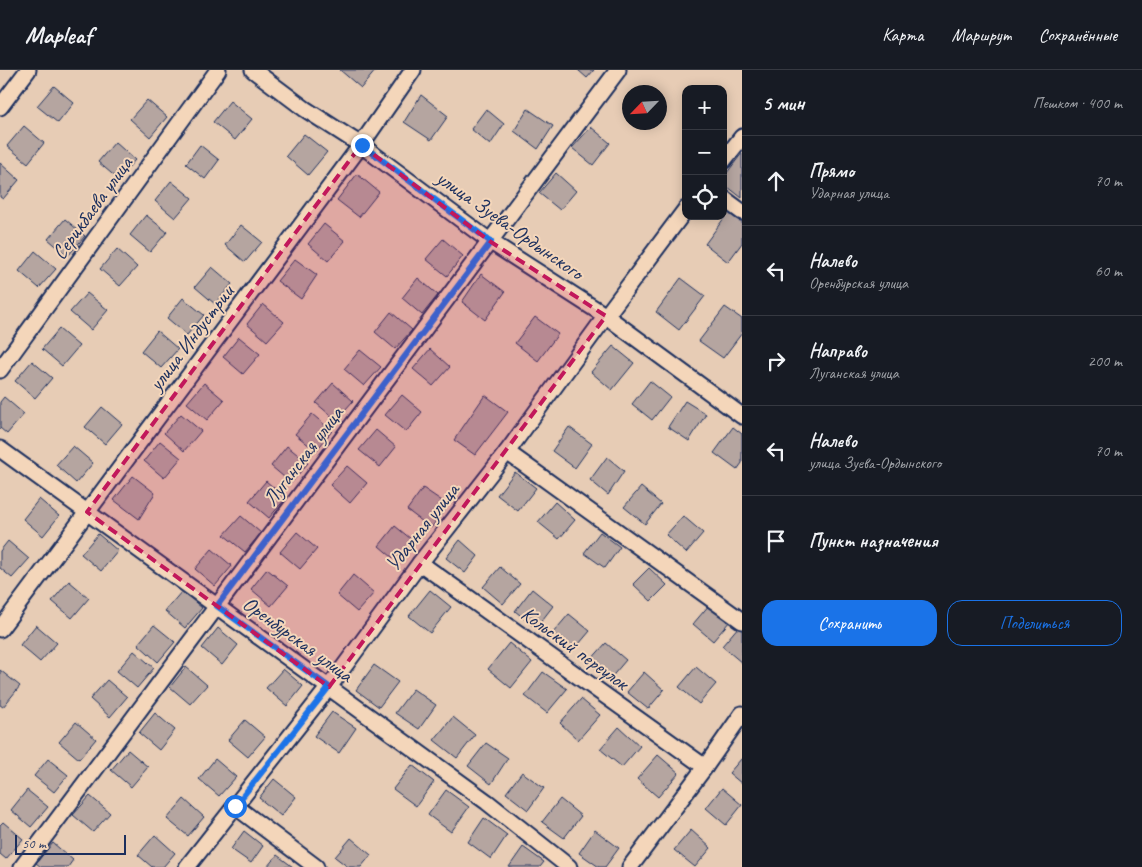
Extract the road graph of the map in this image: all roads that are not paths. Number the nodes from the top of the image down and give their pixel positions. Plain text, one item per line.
1 (28, 70) edge
2 (218, 70) edge
3 (253, 70) edge
4 (413, 70) edge
5 (618, 70) edge
6 (0, 107) edge
7 (742, 137) edge
8 (362, 145) junction
9 (727, 155) edge
10 (727, 201) edge
11 (742, 212) edge
12 (682, 214) edge
13 (491, 242) junction
14 (606, 316) junction
15 (0, 370) edge
16 (742, 416) edge
17 (0, 449) edge
18 (507, 452) junction
19 (88, 512) junction
20 (420, 563) junction
21 (217, 606) junction
22 (742, 621) edge
23 (0, 629) edge
24 (329, 687) junction
25 (742, 714) edge
26 (706, 767) junction
27 (235, 806) junction
28 (22, 867) edge
29 (187, 867) edge
30 (316, 867) edge
31 (569, 867) edge
32 (630, 867) edge

1 - 6 street
2 - 15 street, Серикбаева улица
3 - 8 street, улица Зуева-Ордынского
4 - 8 street, улица Индустрии
5 - 13 street, Луганская улица
7 - 9 street
8 - 13 street, улица Зуева-Ордынского
8 - 19 street, улица Индустрии
10 - 11 street
12 - 14 street, Ударная улица
13 - 14 street, улица Зуева-Ордынского
13 - 21 street, Луганская улица
14 - 16 street, улица Зуева-Ордынского
14 - 18 street, Ударная улица
17 - 19 street, Оренбурская улица
18 - 20 street, Ударная улица
18 - 22 street
19 - 21 street, Оренбурская улица
19 - 23 street, улица Индустрии
20 - 24 street, Ударная улица
20 - 26 street, Кольский переулок
21 - 24 street, Оренбурская улица
21 - 28 street, Луганская улица
24 - 27 street, Ударная улица
24 - 31 street, Оренбурская улица
25 - 26 street
26 - 32 street
27 - 29 street, Ударная улица
27 - 30 street

